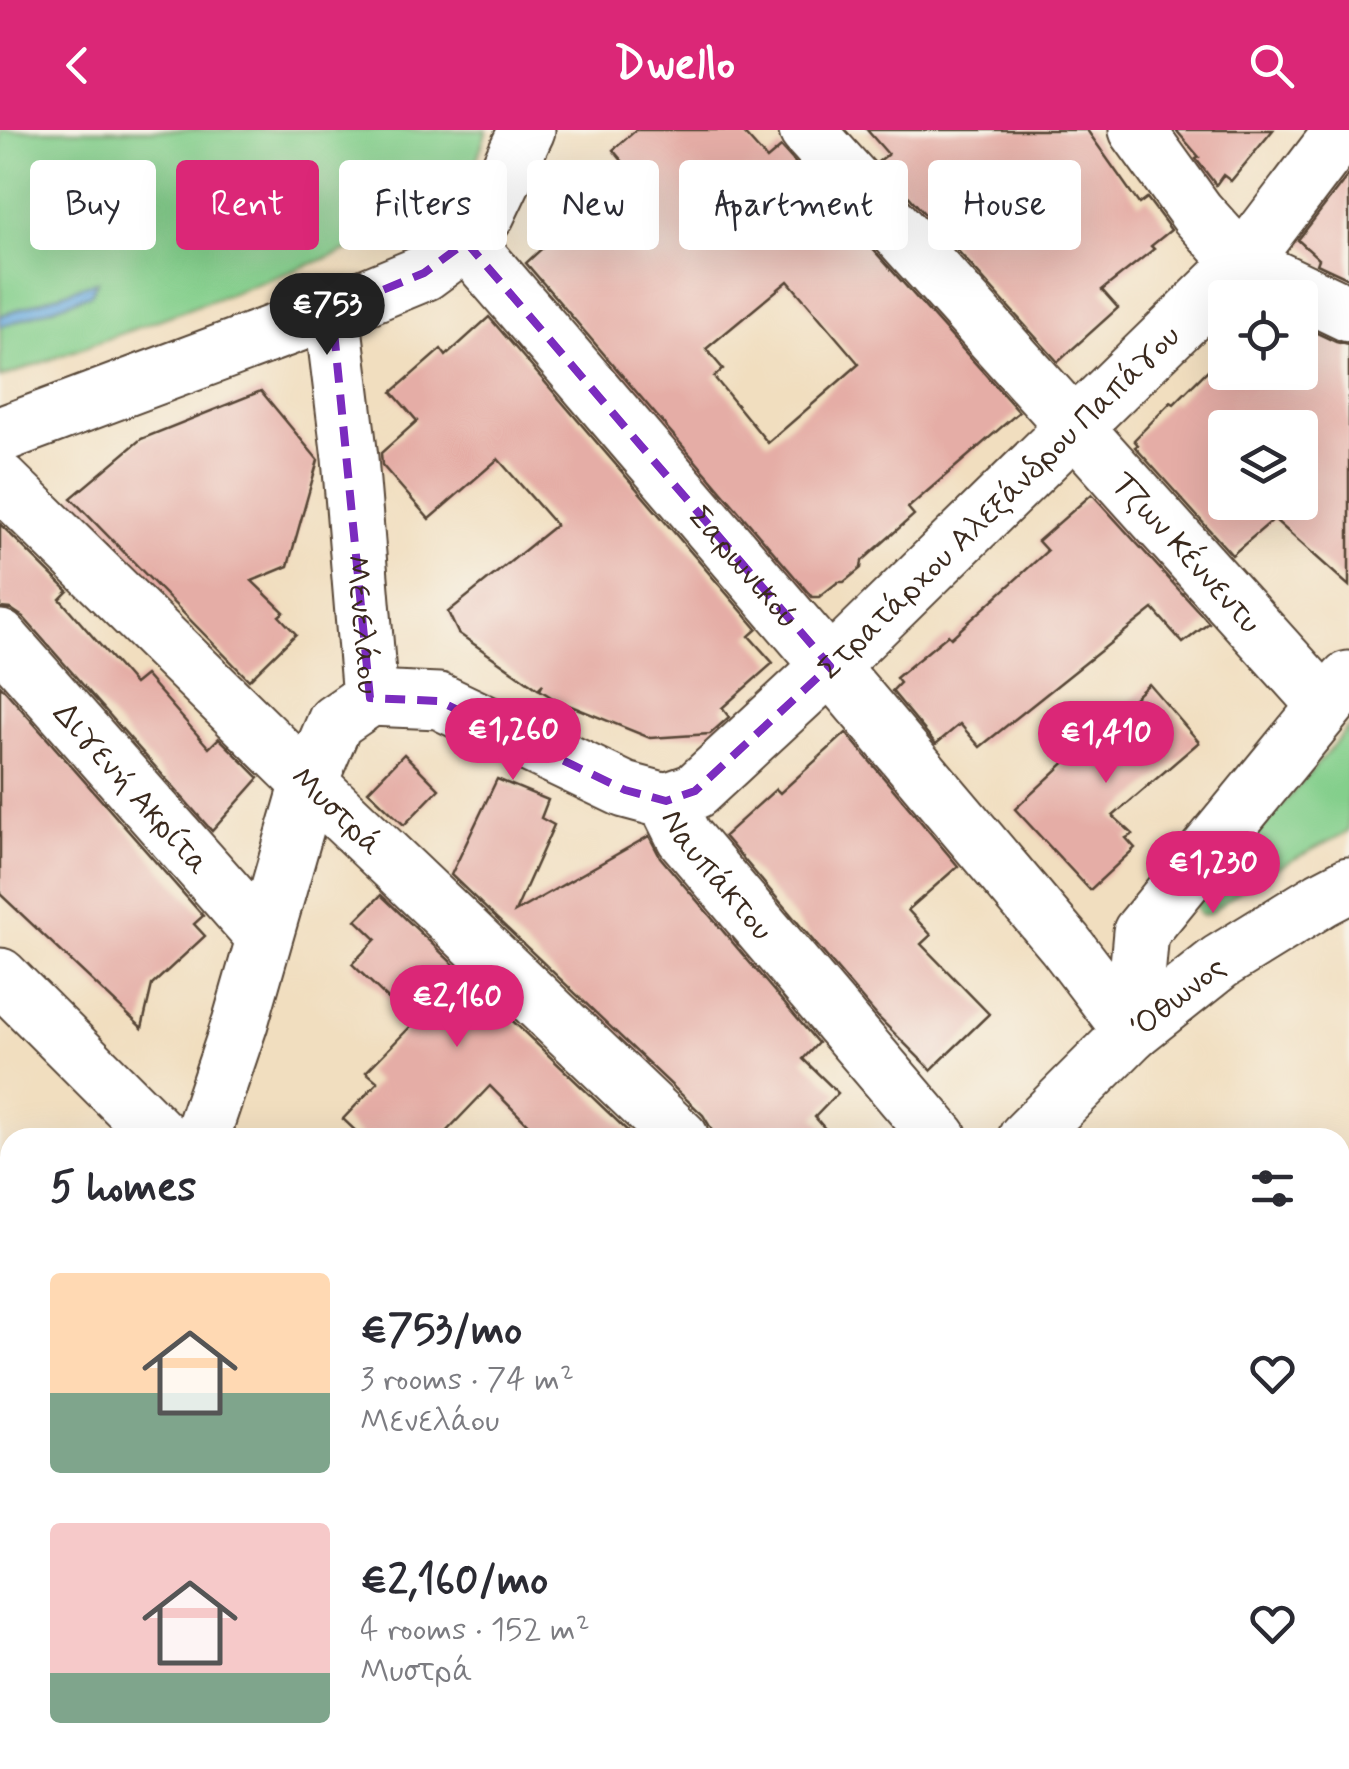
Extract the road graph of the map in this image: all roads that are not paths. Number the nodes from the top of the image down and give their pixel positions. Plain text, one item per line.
1 (527, 130) edge
2 (807, 130) edge
3 (1137, 130) edge
4 (1343, 130) edge
5 (507, 172) edge
6 (455, 250) edge
7 (473, 250) edge
8 (1242, 264) junction
9 (332, 311) junction
10 (1349, 314) edge
11 (1076, 427) junction
12 (0, 435) edge
13 (0, 480) edge
14 (0, 638) edge
15 (830, 666) junction
16 (1337, 691) edge
17 (370, 698) junction
18 (309, 783) junction
19 (666, 801) junction
20 (1349, 885) edge
21 (264, 937) junction
22 (0, 976) edge
23 (1132, 1032) junction
24 (152, 1128) edge
25 (204, 1128) edge
26 (671, 1128) edge
27 (931, 1128) edge
28 (1036, 1128) edge

1 - 5 street
2 - 11 street, Τζων Κέννεντυ
3 - 8 street
4 - 8 street, Στρατάρχου Αλεξάνδρου Παπάγου
6 - 9 street
7 - 15 street, Σαρωνικού
8 - 10 street
8 - 11 street, Στρατάρχου Αλεξάνδρου Παπάγου
9 - 12 street
9 - 17 street, Μενελάου
11 - 15 street, Στρατάρχου Αλεξάνδρου Παπάγου
11 - 16 street, Τζων Κέννεντυ
13 - 18 street, Μυστρά
14 - 21 street, Διγενή Ακρίτα
15 - 19 street, Στρατάρχου Αλεξάνδρου Παπάγου
15 - 23 street, Σαρωνικού
16 - 23 street
17 - 18 street, Μενελάου
17 - 19 street, Ναυπάκτου
18 - 21 street, Μενελάου
18 - 26 street, Μυστρά
19 - 27 street, Ναυπάκτου
20 - 23 street, Όθωνος
21 - 25 street, Μενελάου
22 - 24 street
23 - 28 street, Όθωνος

